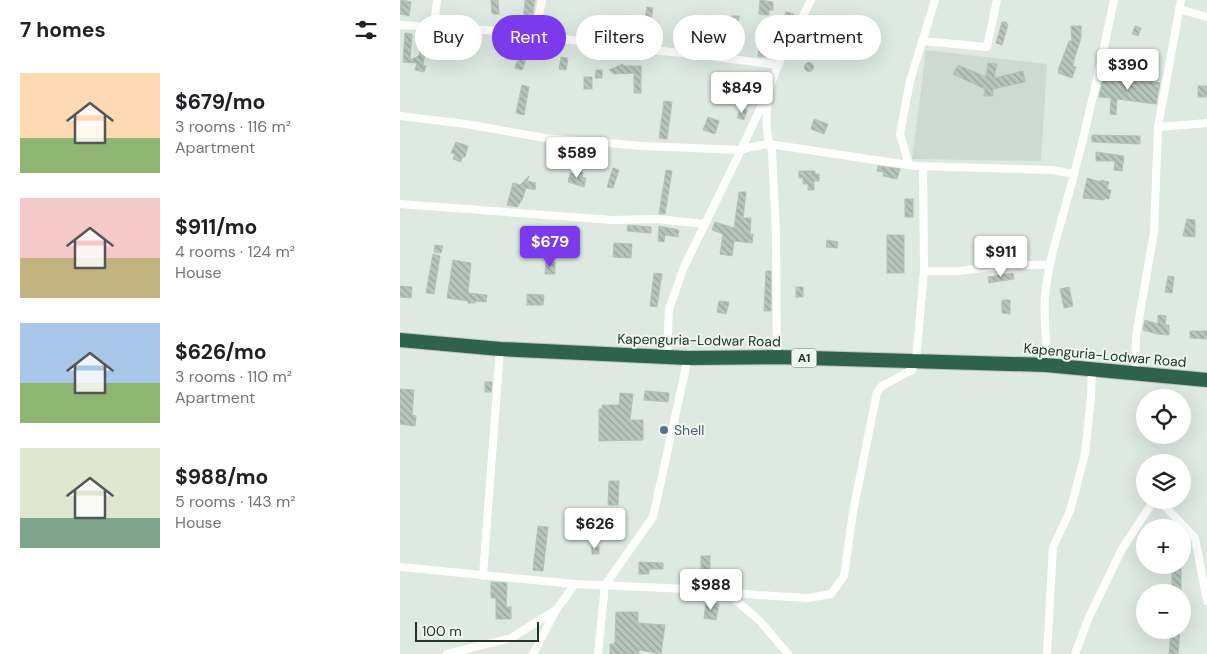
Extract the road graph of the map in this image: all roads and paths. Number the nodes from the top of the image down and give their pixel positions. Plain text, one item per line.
1 (438, 0) edge
2 (542, 0) edge
3 (811, 0) edge
4 (935, 0) edge
5 (997, 0) edge
6 (1114, 0) edge
7 (1181, 0) edge
8 (1179, 9) junction
9 (436, 15) edge
10 (539, 15) edge
11 (1207, 17) edge
12 (400, 25) edge
13 (415, 26) edge
14 (566, 39) edge
15 (922, 41) junction
16 (778, 65) junction
17 (769, 90) junction
18 (400, 116) edge
19 (1207, 123) edge
20 (1158, 127) junction
21 (769, 144) junction
22 (741, 150) junction
23 (909, 165) junction
24 (923, 166) junction
25 (1074, 174) junction
26 (400, 204) edge
27 (704, 224) junction
28 (1050, 265) junction
29 (924, 271) junction
30 (400, 341) edge
31 (500, 349) junction
32 (667, 356) junction
33 (777, 357) junction
34 (688, 358) junction
35 (916, 360) junction
36 (1046, 365) junction
37 (1092, 369) junction
38 (1135, 372) junction
39 (1207, 380) edge
40 (1148, 509) edge
41 (1168, 509) edge
42 (400, 567) edge
43 (483, 576) junction
44 (575, 584) junction
45 (605, 585) junction
46 (726, 592) junction
47 (1207, 601) edge
48 (556, 610) junction
49 (447, 654) edge
50 (533, 654) edge
51 (598, 654) edge
52 (788, 654) edge
53 (1047, 654) edge
54 (1075, 654) edge

1 - 9 street
2 - 10 street
3 - 16 street
4 - 15 street
5 - 15 street
6 - 25 street
7 - 8 street
8 - 11 street
8 - 20 street
12 - 13 street
14 - 16 street
15 - 23 street
16 - 17 street
17 - 21 street
17 - 22 street
18 - 22 street
19 - 20 street
20 - 38 street
21 - 22 street
21 - 23 street
21 - 33 street
22 - 27 street
23 - 24 street
24 - 25 street
24 - 29 street
25 - 28 street
26 - 27 street
27 - 32 street
28 - 29 street
28 - 36 street
29 - 35 street
30 - 31 highway, Kapenguria-Lodwar Road / A1
31 - 32 highway, Kapenguria-Lodwar Road / A1
31 - 43 street
32 - 34 highway, Kapenguria-Lodwar Road / A1
33 - 34 highway, Kapenguria-Lodwar Road / A1
33 - 35 highway, Kapenguria-Lodwar Road / A1
34 - 45 street
35 - 36 highway, Kapenguria-Lodwar Road / A1
35 - 46 street
36 - 37 highway, Kapenguria-Lodwar Road / A1
37 - 38 highway, Kapenguria-Lodwar Road / A1
37 - 53 street
38 - 39 highway, Kapenguria-Lodwar Road / A1
40 - 54 street
41 - 47 street
42 - 43 street
43 - 44 street
44 - 45 street
44 - 48 street
45 - 46 street
45 - 51 street
46 - 52 street
48 - 49 street
48 - 50 street

